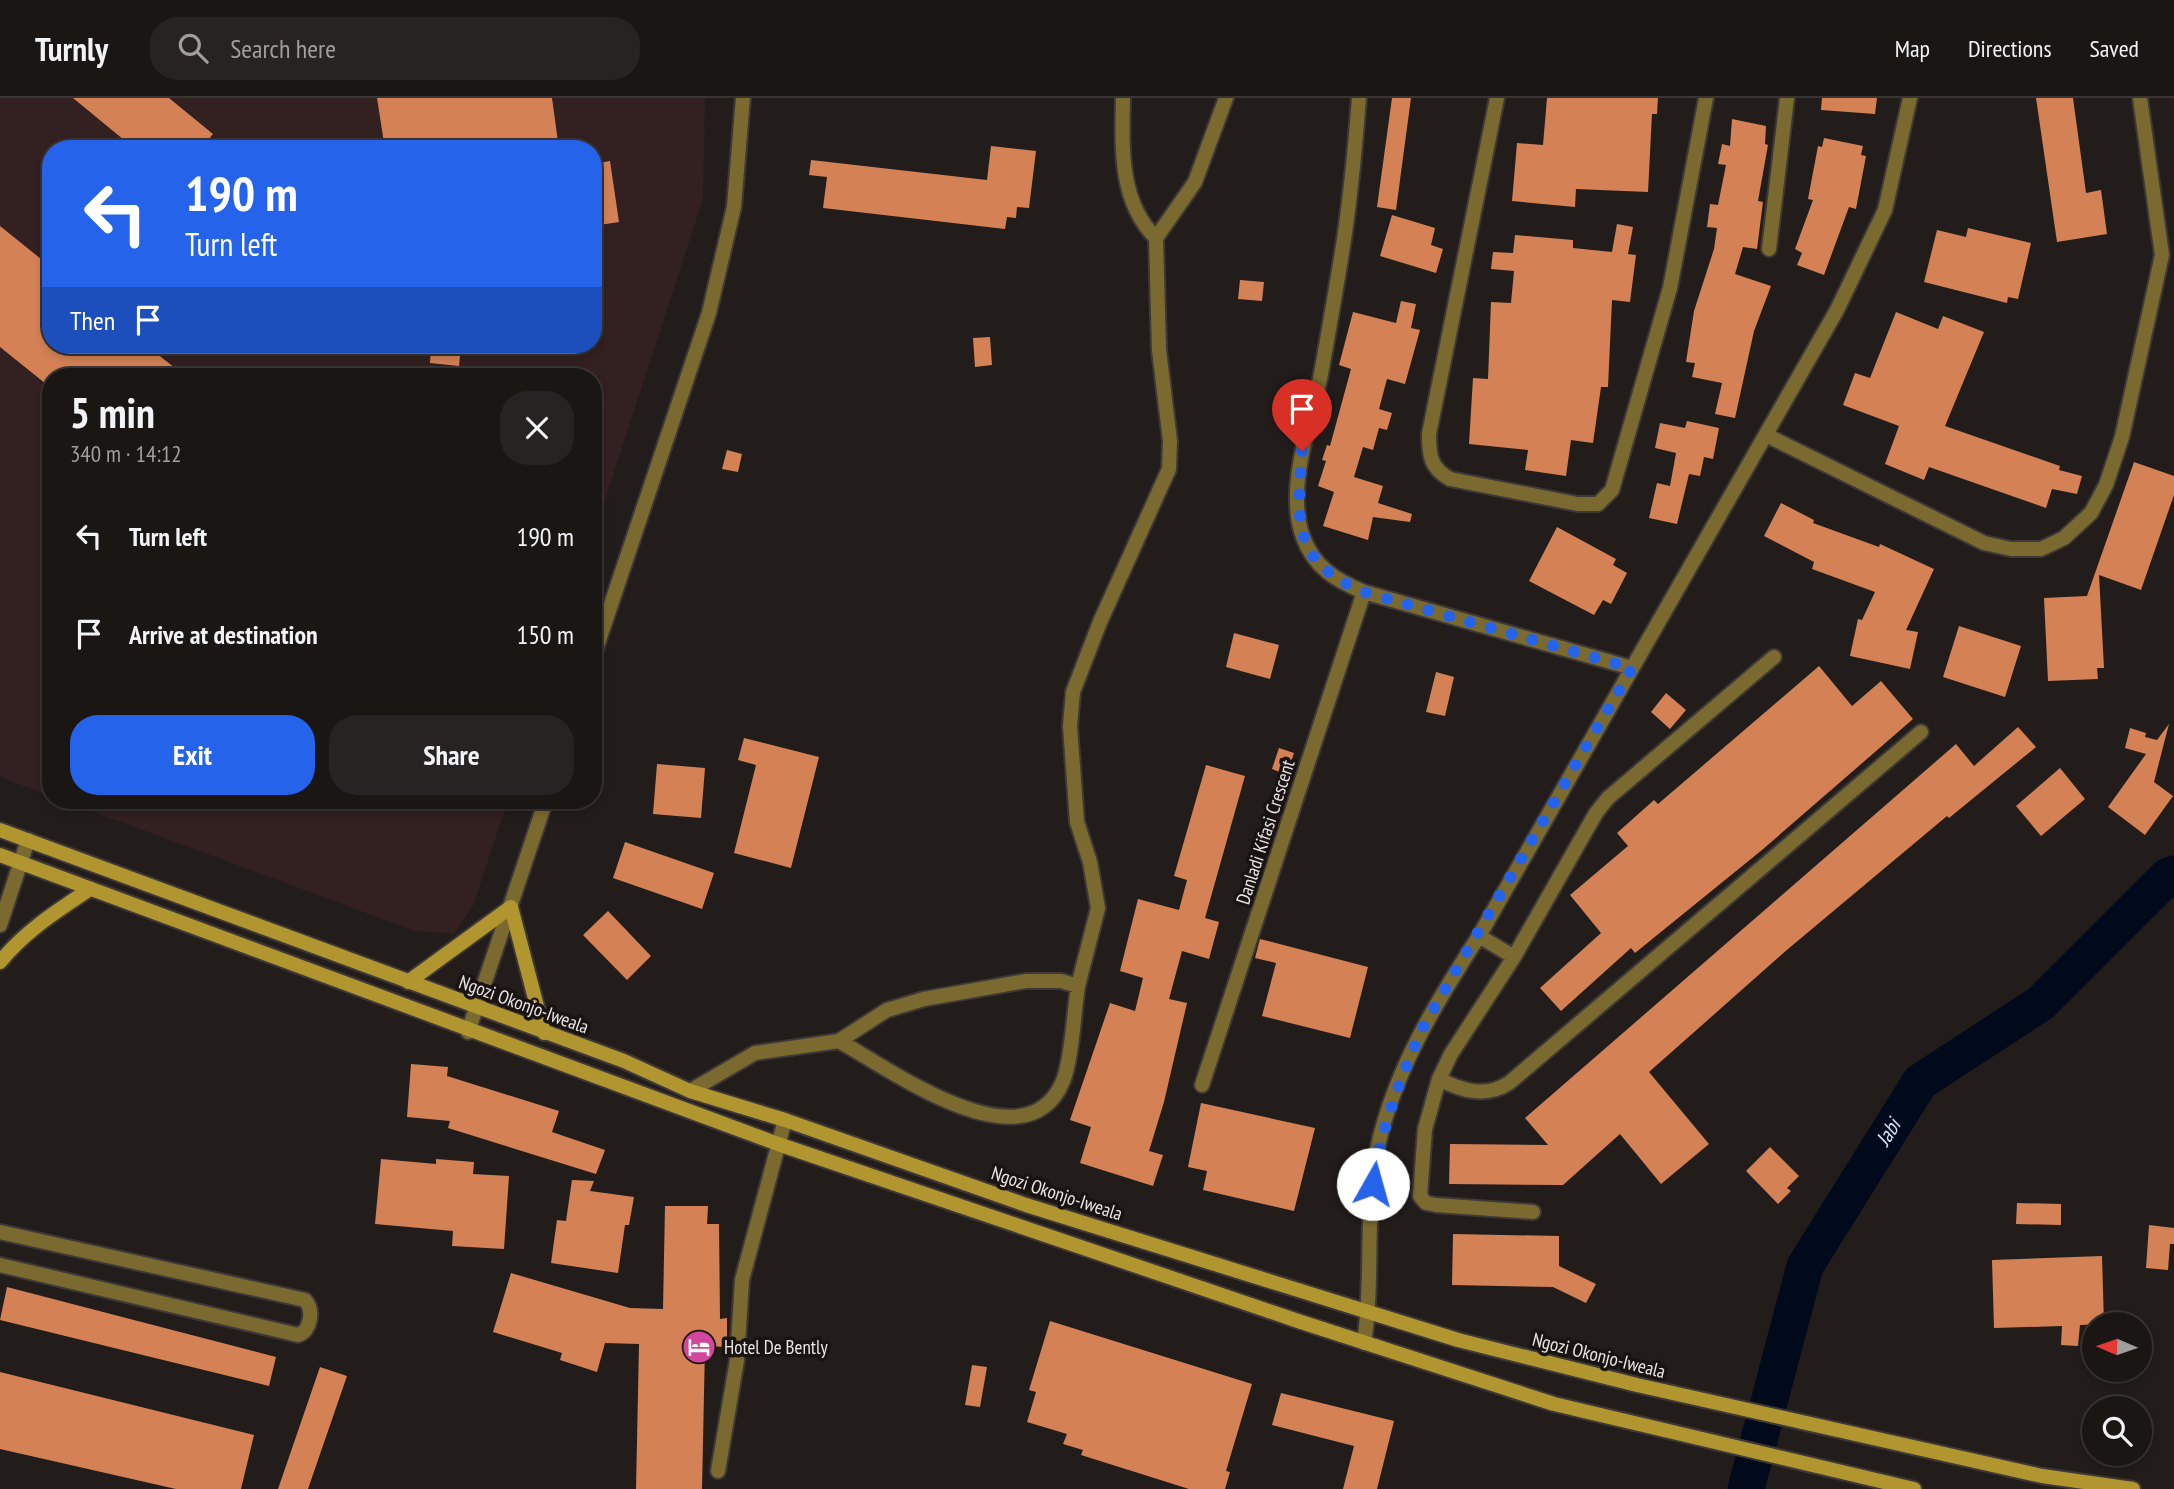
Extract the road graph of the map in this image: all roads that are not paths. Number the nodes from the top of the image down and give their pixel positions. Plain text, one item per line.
1 (743, 98) edge
2 (1123, 98) edge
3 (1226, 98) edge
4 (1359, 98) edge
5 (1497, 98) edge
6 (1706, 98) edge
7 (1787, 98) edge
8 (1910, 98) edge
9 (2140, 98) edge
10 (1156, 239) junction
11 (1769, 249) dead end
12 (1766, 435) junction
13 (1364, 592) junction
14 (602, 631) edge
15 (1774, 657) dead end
16 (1632, 668) junction
17 (1921, 732) dead end
18 (543, 809) edge
19 (0, 830) edge
20 (28, 840) junction
21 (0, 855) edge
22 (20, 863) junction
23 (90, 889) junction
24 (511, 907) junction
25 (0, 925) edge
26 (1479, 936) junction
27 (1514, 957) junction
28 (0, 962) edge
29 (408, 982) junction
30 (1078, 986) junction
31 (477, 1008) junction
32 (468, 1032) junction
33 (544, 1032) junction
34 (839, 1041) junction
35 (1439, 1079) junction
36 (1202, 1085) dead end
37 (690, 1091) junction
38 (785, 1119) junction
39 (778, 1144) junction
40 (1533, 1212) dead end
41 (0, 1232) edge
42 (0, 1265) edge
43 (1369, 1311) junction
44 (1364, 1343) junction
45 (718, 1471) dead end
46 (1914, 1489) edge
47 (2133, 1489) edge

1 - 14 street
2 - 10 street
3 - 10 street
4 - 13 street
5 - 6 street
7 - 11 street
8 - 12 street
9 - 12 street
10 - 30 street
12 - 16 street
13 - 16 street
13 - 36 street, Danladi Kifasi Crescent
15 - 27 street
16 - 26 street
17 - 35 street
18 - 24 street
19 - 20 street, Ngozi Okonjo-Iweala
20 - 22 street
20 - 29 street, Ngozi Okonjo-Iweala
21 - 22 street
22 - 23 street
22 - 25 street
23 - 28 street
23 - 32 street
24 - 29 street
24 - 31 street
24 - 33 street
26 - 27 street
26 - 43 street
27 - 35 street
29 - 31 street, Ngozi Okonjo-Iweala
30 - 34 street
30 - 34 street
31 - 32 street
31 - 33 street, Ngozi Okonjo-Iweala
32 - 39 street
33 - 37 street, Ngozi Okonjo-Iweala
34 - 37 street
35 - 40 street
37 - 38 street, Ngozi Okonjo-Iweala
38 - 39 street
38 - 43 street, Ngozi Okonjo-Iweala
39 - 44 street
39 - 45 street
41 - 42 street
43 - 44 street
43 - 47 street, Ngozi Okonjo-Iweala
44 - 46 street

